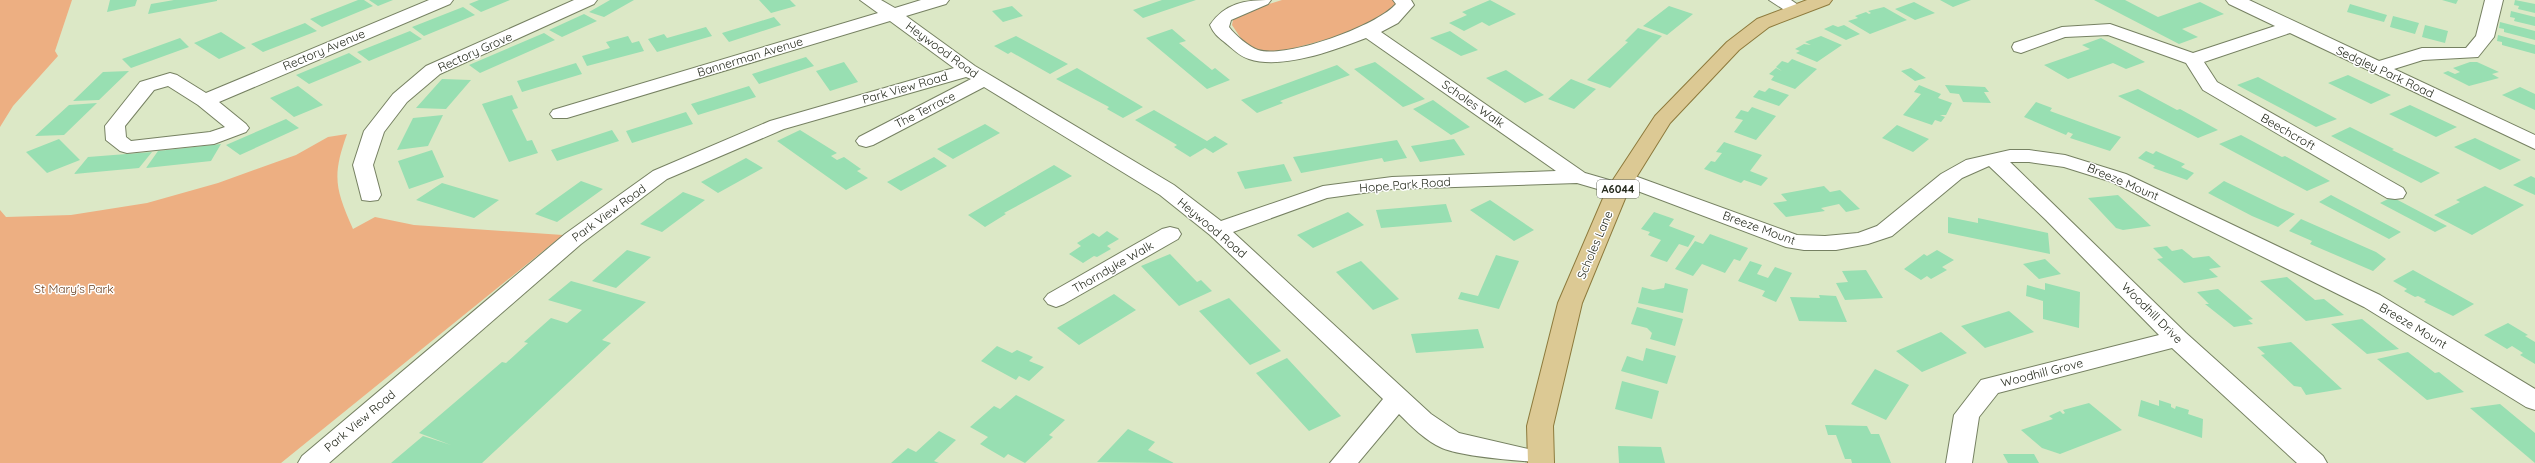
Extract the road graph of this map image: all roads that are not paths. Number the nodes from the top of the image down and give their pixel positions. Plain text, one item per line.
1 (444, 0) edge
2 (588, 0) edge
3 (868, 0) edge
4 (940, 0) edge
5 (1262, 0) edge
6 (1402, 0) edge
7 (1823, 0) edge
8 (2235, 0) edge
9 (2494, 0) edge
10 (1787, 4) edge
11 (894, 15) junction
12 (2290, 27) junction
13 (1368, 32) junction
14 (2022, 47) dead end
15 (2193, 59) junction
16 (2377, 68) junction
17 (976, 75) junction
18 (205, 101) junction
19 (560, 114) dead end
20 (866, 141) dead end
21 (2535, 143) edge
22 (1993, 159) junction
23 (1578, 178) junction
24 (1614, 184) junction
25 (2395, 193) dead end
26 (370, 195) dead end
27 (1194, 227) junction
28 (1056, 299) dead end
29 (2177, 339) junction
30 (1397, 399) junction
31 (2535, 401) edge
32 (311, 463) edge
33 (1343, 463) edge
34 (1541, 463) edge
35 (1959, 463) edge
36 (2314, 463) edge

1 - 18 street, Rectory Avenue
2 - 26 street, Rectory Grove
3 - 11 street, Heywood Road
4 - 11 street, Bannerman Avenue
5 - 13 street
6 - 13 street
7 - 10 main road, Scholes Lane / A6044
8 - 12 street, Sedgley Park Road
9 - 16 street
10 - 24 main road, Scholes Lane / A6044
11 - 17 street, Heywood Road
11 - 19 street, Bannerman Avenue
12 - 15 street
12 - 16 street, Sedgley Park Road
13 - 23 street, Scholes Walk
14 - 15 street
15 - 25 street, Beechcroft
16 - 21 street, Sedgley Park Road
17 - 20 street, The Terrace
17 - 27 street, Heywood Road
17 - 32 street, Park View Road
18 - 18 street
22 - 24 street, Breeze Mount
22 - 29 street, Woodhill Drive
22 - 31 street, Breeze Mount
23 - 24 street, Hope Park Road
23 - 27 street, Hope Park Road
24 - 34 main road, Scholes Lane / A6044
27 - 28 street, Thorndyke Walk
27 - 30 street, Heywood Road
29 - 35 street, Woodhill Grove
29 - 36 street, Woodhill Drive
30 - 33 street
30 - 34 street, Heywood Road

